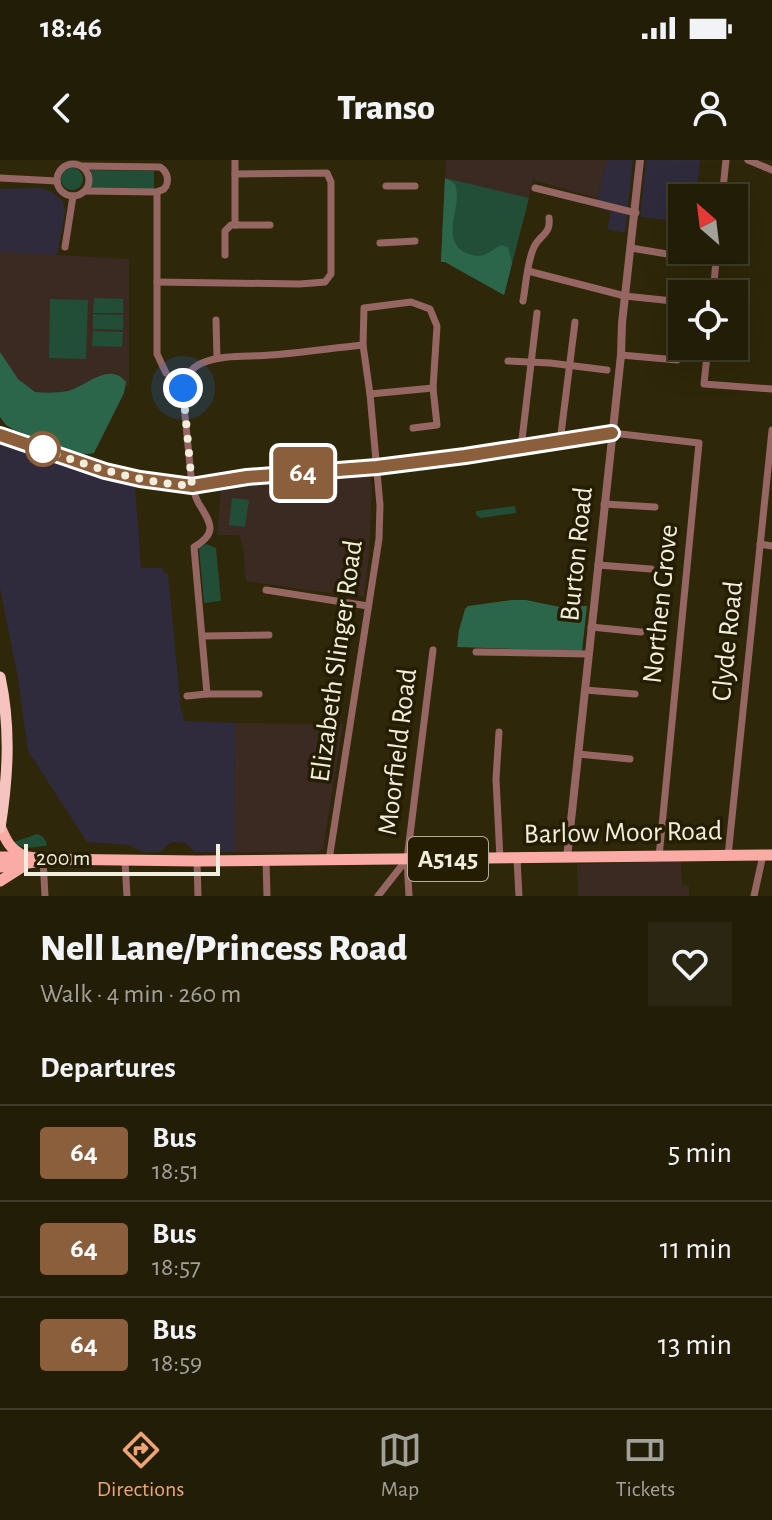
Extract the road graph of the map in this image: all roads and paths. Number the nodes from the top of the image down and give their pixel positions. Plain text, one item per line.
1 (235, 160) edge
2 (640, 160) edge
3 (726, 160) edge
4 (748, 160) edge
5 (67, 162) edge
6 (158, 164) edge
7 (83, 166) junction
8 (772, 170) edge
9 (235, 174) junction
10 (0, 178) edge
11 (57, 181) junction
12 (723, 184) edge
13 (386, 186) dead end
14 (415, 186) dead end
15 (535, 188) dead end
16 (85, 191) junction
17 (157, 192) junction
18 (73, 196) junction
19 (636, 213) junction
20 (549, 218) dead end
21 (235, 225) junction
22 (270, 225) dead end
23 (415, 241) dead end
24 (380, 243) dead end
25 (65, 247) dead end
26 (631, 248) junction
27 (668, 254) edge
28 (225, 255) dead end
29 (528, 271) junction
30 (157, 282) junction
31 (625, 296) junction
32 (523, 301) dead end
33 (668, 301) edge
34 (537, 313) dead end
35 (216, 320) dead end
36 (575, 322) dead end
37 (363, 345) junction
38 (621, 355) junction
39 (217, 358) junction
40 (668, 359) edge
41 (707, 360) edge
42 (508, 361) dead end
43 (530, 362) junction
44 (569, 365) junction
45 (607, 370) dead end
46 (166, 373) dead end
47 (433, 388) junction
48 (772, 389) edge
49 (370, 394) junction
50 (413, 428) dead end
51 (772, 430) edge
52 (612, 433) junction
53 (0, 435) edge
54 (560, 442) junction
55 (521, 448) junction
56 (377, 467) junction
57 (192, 486) junction
58 (604, 504) junction
59 (655, 507) dead end
60 (760, 544) junction
61 (772, 546) edge
62 (598, 565) junction
63 (651, 569) dead end
64 (266, 590) dead end
65 (368, 606) junction
66 (591, 627) junction
67 (641, 632) dead end
68 (269, 635) dead end
69 (203, 636) junction
70 (433, 650) dead end
71 (476, 652) dead end
72 (589, 654) junction
73 (0, 677) edge
74 (585, 690) junction
75 (207, 694) junction
76 (259, 694) dead end
77 (635, 694) dead end
78 (187, 696) dead end
79 (499, 732) dead end
80 (578, 754) junction
81 (630, 759) dead end
82 (0, 827) edge
83 (768, 855) edge
84 (728, 856) junction
85 (0, 857) edge
86 (659, 857) junction
87 (567, 858) junction
88 (43, 859) junction
89 (407, 859) junction
90 (500, 859) junction
91 (517, 859) junction
92 (27, 860) junction
93 (266, 860) junction
94 (329, 860) junction
95 (125, 861) junction
96 (197, 861) junction
97 (0, 867) edge
98 (0, 881) edge
99 (45, 896) edge
100 (127, 896) edge
101 (198, 896) edge
102 (267, 896) edge
103 (378, 896) edge
104 (409, 896) edge
105 (519, 896) edge
106 (754, 896) edge

1 - 9 street
2 - 19 street, Burton Road
3 - 12 street
4 - 8 street
5 - 7 street
5 - 11 street
6 - 7 street
6 - 17 street
7 - 16 street
9 - 21 street
9 - 30 street
10 - 11 street
11 - 18 street
13 - 14 street
15 - 19 street
16 - 17 street
16 - 18 street
17 - 30 street
18 - 25 street
19 - 26 street, Burton Road
20 - 29 street
21 - 22 street
21 - 28 street
23 - 24 street
26 - 27 street
26 - 31 street, Burton Road
29 - 31 street
29 - 32 street
30 - 46 street
31 - 33 street
31 - 38 street, Burton Road
34 - 43 street
35 - 39 street
36 - 44 street
37 - 39 street
37 - 47 street, Elizabeth Slinger Road
37 - 49 street, Elizabeth Slinger Road
38 - 40 street
38 - 52 street, Burton Road
39 - 57 street
41 - 48 street
42 - 43 street
43 - 44 street
43 - 55 street
44 - 45 street
44 - 54 street
47 - 49 street
47 - 50 street
49 - 56 street, Elizabeth Slinger Road
51 - 60 street, Clyde Road
52 - 54 street
52 - 58 street, Burton Road
52 - 86 street, Northen Grove
53 - 57 street
54 - 55 street
55 - 56 street
56 - 57 street
56 - 65 street, Elizabeth Slinger Road
57 - 69 street
58 - 59 street
58 - 62 street, Burton Road
60 - 61 street
60 - 84 street, Clyde Road
62 - 63 street
62 - 66 street, Burton Road
64 - 65 street
65 - 94 street, Elizabeth Slinger Road
66 - 67 street
66 - 72 street, Burton Road
68 - 69 street
69 - 75 street
70 - 89 street, Moorfield Road
71 - 72 street
72 - 74 street, Burton Road
73 - 82 highway
74 - 77 street
74 - 80 street, Burton Road
75 - 76 street
75 - 78 street
79 - 90 street
80 - 81 street
80 - 87 street, Burton Road
82 - 92 main road
83 - 84 main road, Barlow Moor Road / A5145
83 - 106 street
84 - 86 main road, Barlow Moor Road / A5145
85 - 92 main road, Barlow Moor Road / A5145
86 - 87 main road, Barlow Moor Road / A5145
87 - 91 main road, Barlow Moor Road / A5145
88 - 92 main road, Barlow Moor Road / A5145
88 - 95 main road, Barlow Moor Road / A5145
88 - 99 street
89 - 90 main road, Barlow Moor Road / A5145
89 - 94 main road, Barlow Moor Road / A5145
89 - 103 street
89 - 104 street, Moorfield Road
90 - 91 main road, Barlow Moor Road / A5145
91 - 105 street
92 - 97 main road, Barlow Moor Road / A5145
92 - 98 main road, A5145
93 - 94 main road, Barlow Moor Road / A5145
93 - 96 main road, Barlow Moor Road / A5145
93 - 102 street
95 - 96 main road, Barlow Moor Road / A5145
95 - 100 street
96 - 101 street

